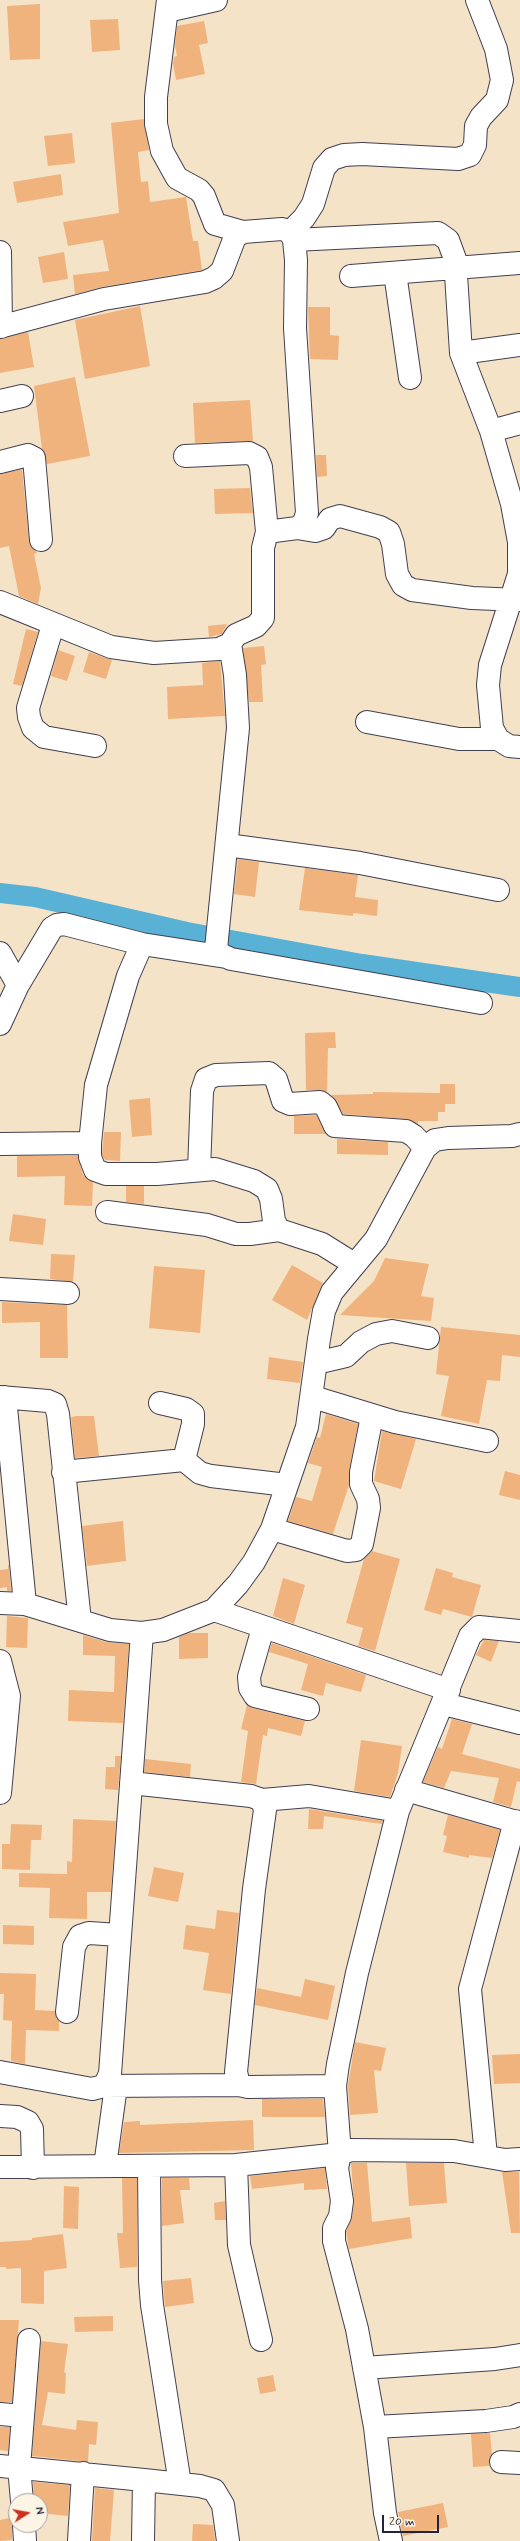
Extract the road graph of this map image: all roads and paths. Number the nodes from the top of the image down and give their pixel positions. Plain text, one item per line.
1 (216, 0) edge
2 (477, 0) edge
3 (168, 6) edge
4 (243, 232) junction
5 (292, 236) junction
6 (0, 252) edge
7 (520, 263) edge
8 (456, 268) junction
9 (395, 273) junction
10 (351, 276) dead end
11 (0, 327) edge
12 (520, 345) edge
13 (462, 353) junction
14 (410, 378) dead end
15 (22, 396) dead end
16 (0, 401) edge
17 (520, 423) edge
18 (491, 431) junction
19 (185, 456) dead end
20 (0, 462) edge
21 (516, 503) edge
22 (297, 528) junction
23 (267, 532) junction
24 (41, 540) dead end
25 (516, 601) edge
26 (0, 602) edge
27 (53, 625) junction
28 (230, 644) junction
29 (367, 722) dead end
30 (498, 739) junction
31 (95, 746) dead end
32 (520, 747) edge
33 (227, 845) junction
34 (498, 890) dead end
35 (142, 944) junction
36 (0, 953) edge
37 (221, 953) junction
38 (18, 985) junction
39 (481, 1003) dead end
40 (0, 1024) edge
41 (520, 1134) edge
42 (90, 1143) junction
43 (0, 1144) edge
44 (425, 1148) junction
45 (199, 1170) junction
46 (107, 1212) dead end
47 (279, 1230) junction
48 (354, 1264) junction
49 (0, 1289) edge
50 (68, 1293) dead end
51 (428, 1338) dead end
52 (316, 1364) junction
53 (3, 1397) edge
54 (313, 1397) junction
55 (160, 1403) dead end
56 (372, 1416) junction
57 (487, 1441) dead end
58 (184, 1460) junction
59 (63, 1472) junction
60 (287, 1485) junction
61 (272, 1529) junction
62 (0, 1603) edge
63 (25, 1604) junction
64 (214, 1610) junction
65 (80, 1621) junction
66 (263, 1628) junction
67 (520, 1631) edge
68 (142, 1634) junction
69 (0, 1661) edge
70 (446, 1697) junction
71 (308, 1709) dead end
72 (520, 1723) edge
73 (131, 1783) junction
74 (406, 1790) junction
75 (0, 1793) edge
76 (262, 1800) junction
77 (398, 1811) junction
78 (518, 1822) edge
79 (119, 1935) junction
80 (67, 2012) dead end
81 (0, 2072) edge
82 (239, 2085) junction
83 (110, 2086) junction
84 (335, 2086) junction
85 (0, 2116) edge
86 (340, 2154) junction
87 (486, 2156) junction
88 (520, 2159) edge
89 (236, 2165) junction
90 (105, 2166) junction
91 (149, 2166) junction
92 (0, 2167) edge
93 (33, 2168) junction
94 (29, 2340) dead end
95 (261, 2340) dead end
96 (520, 2355) edge
97 (364, 2368) junction
98 (0, 2414) edge
99 (520, 2414) edge
100 (23, 2416) junction
101 (375, 2426) junction
102 (10, 2467) edge
103 (83, 2473) junction
104 (144, 2480) junction
105 (180, 2484) junction
106 (19, 2493) edge
107 (79, 2541) edge
108 (143, 2541) edge
109 (228, 2541) edge
110 (391, 2541) edge

1 - 3 street
2 - 5 street
3 - 4 street
4 - 5 street
4 - 11 street
5 - 8 street
5 - 22 street
6 - 11 street
7 - 8 street
8 - 9 street
8 - 13 street
9 - 10 street
9 - 14 street
12 - 13 street
13 - 18 street
15 - 16 street
17 - 18 street
18 - 21 street
19 - 23 street
20 - 24 street
21 - 25 street
22 - 23 street
22 - 25 street
23 - 28 street
25 - 30 street
26 - 27 street
27 - 28 street
27 - 31 street
28 - 33 street
29 - 30 street
30 - 32 street
33 - 34 street
33 - 37 street
35 - 37 street
35 - 38 street
35 - 42 street
36 - 38 street
37 - 39 street
38 - 40 street
41 - 44 street
42 - 43 street
42 - 45 street
44 - 45 street
44 - 48 street
45 - 47 street
46 - 47 street
47 - 48 street
48 - 52 street
49 - 50 street
51 - 52 street
52 - 54 street
53 - 59 street
53 - 63 street
54 - 56 street
54 - 60 street
55 - 58 street
56 - 57 street
56 - 61 street
58 - 59 street
58 - 60 street
59 - 65 street
60 - 61 street
61 - 64 street
62 - 63 street
63 - 65 street
64 - 66 street
64 - 68 street
65 - 68 street
66 - 70 street
66 - 71 street
67 - 70 street
68 - 73 street
69 - 75 street
70 - 72 street
70 - 74 street
73 - 76 street
73 - 79 street
74 - 77 street
74 - 78 street
76 - 77 street
76 - 82 street
77 - 84 street
78 - 87 street
79 - 80 street
79 - 83 street
81 - 83 street
82 - 83 street
82 - 84 street
83 - 90 street
84 - 86 street
85 - 93 street
86 - 87 street
86 - 89 street
86 - 97 street
87 - 88 street
89 - 91 street
89 - 95 street
90 - 91 street
90 - 93 street
91 - 105 street
92 - 93 street
94 - 100 street
96 - 97 street
97 - 101 street
98 - 100 street
99 - 101 street
100 - 102 street
101 - 110 street
102 - 103 street
102 - 106 street
103 - 104 street
103 - 107 street
104 - 105 street
104 - 108 street
105 - 109 street

